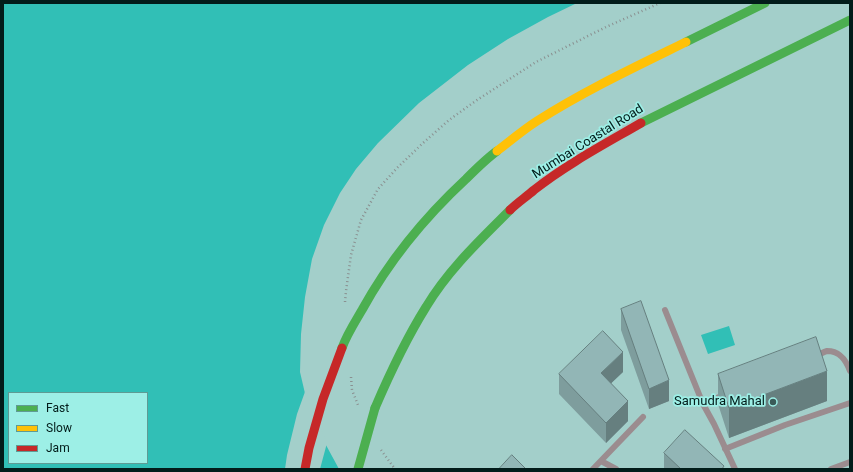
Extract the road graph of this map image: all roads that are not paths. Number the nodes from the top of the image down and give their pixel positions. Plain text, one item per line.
1 (765, 3) edge
2 (850, 20) edge
3 (665, 310) dead end
4 (812, 358) edge
5 (850, 371) edge
6 (732, 392) edge
7 (850, 403) edge
8 (703, 404) junction
9 (643, 417) dead end
10 (725, 449) junction
11 (601, 461) junction
12 (850, 462) edge
13 (306, 469) edge
14 (358, 469) edge
15 (593, 469) edge
16 (616, 469) edge
17 (735, 469) edge
18 (831, 469) edge

1 - 13 highway, bridge
2 - 14 highway, Mumbai Coastal Road, bridge
3 - 8 lane
4 - 5 lane
6 - 8 lane
7 - 10 lane
8 - 10 lane
9 - 11 lane
10 - 17 lane
11 - 15 lane
11 - 16 lane
12 - 18 lane

